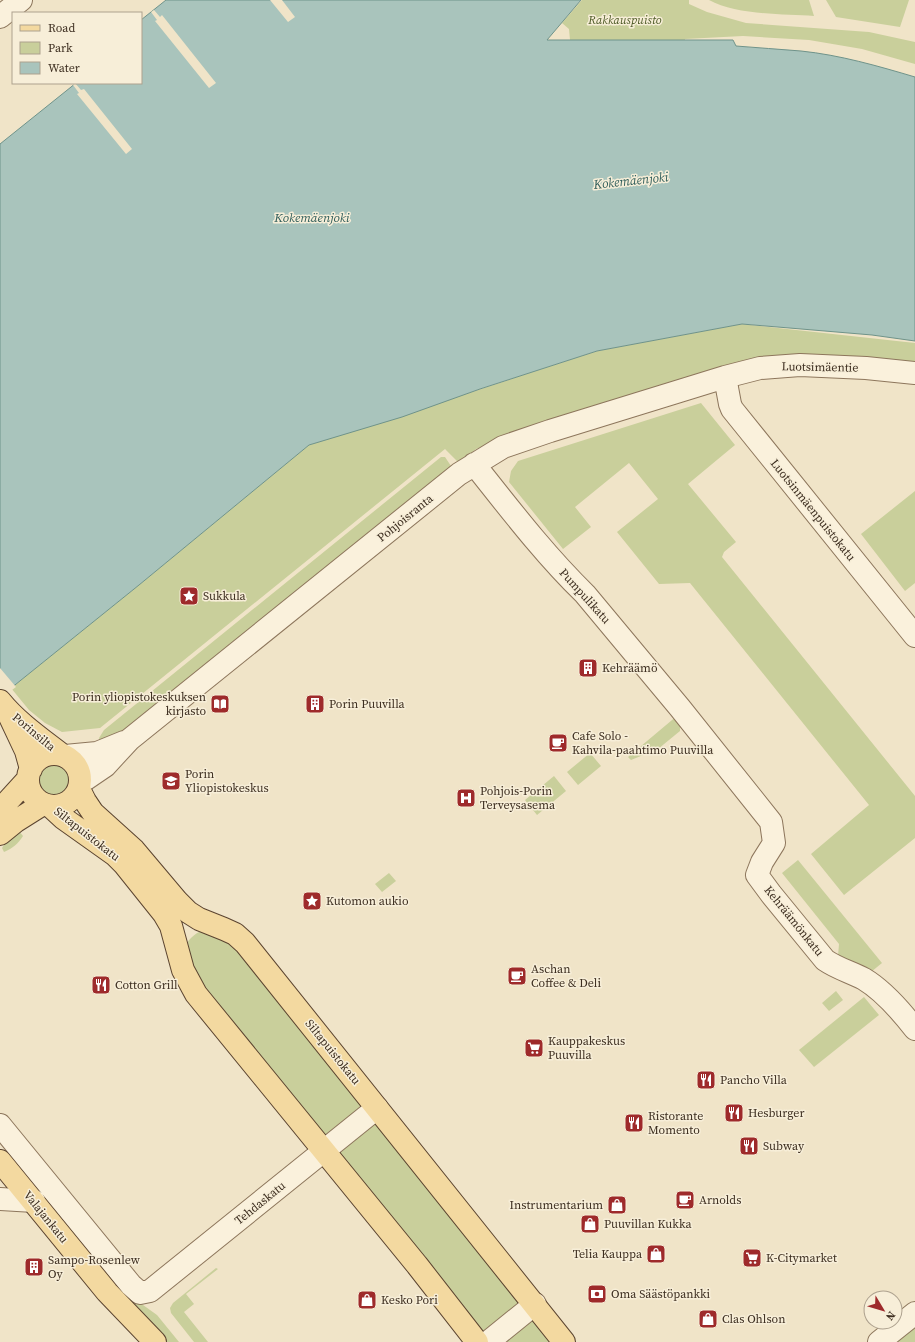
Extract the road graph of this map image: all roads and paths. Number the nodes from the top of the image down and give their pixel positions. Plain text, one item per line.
1 (21, 0) edge
2 (0, 17) edge
3 (915, 373) edge
4 (725, 377) junction
5 (474, 464) junction
6 (915, 636) edge
7 (3, 705) edge
8 (695, 727) joint
9 (129, 740) junction
10 (64, 755) junction
11 (30, 774) junction
12 (80, 786) junction
13 (47, 805) junction
14 (0, 810) edge
15 (0, 834) edge
16 (209, 924) junction
17 (177, 951) junction
18 (915, 1029) edge
19 (377, 1108) junction
20 (0, 1125) edge
21 (324, 1152) junction
22 (1, 1168) edge
23 (0, 1199) edge
24 (34, 1201) junction
25 (107, 1292) junction
26 (534, 1304) junction
27 (915, 1313) edge
28 (141, 1342) edge
29 (155, 1342) edge
30 (477, 1342) edge
31 (488, 1342) edge
32 (564, 1342) edge
33 (879, 1342) edge

1 - 2 street
3 - 4 street, Luotsimäentie
4 - 5 street, Pohjoisranta
4 - 6 street, Luotsinmäenpuistokatu
5 - 8 street, Pumpulikatu
5 - 9 street, Pohjoisranta
7 - 10 main road, Porinsilta
7 - 11 main road, Porinsilta
8 - 18 street, Kehräämönkatu
9 - 10 street, Pohjoisranta
9 - 12 street, Pohjoisranta
10 - 11 main road
10 - 12 main road
11 - 13 main road
11 - 14 main road
12 - 13 main road
12 - 16 main road, Siltapuistokatu
13 - 15 main road
13 - 17 main road, Siltapuistokatu
16 - 17 main road
16 - 19 main road, Siltapuistokatu
17 - 21 main road, Siltapuistokatu
19 - 21 street, Tehdaskatu
19 - 26 main road, Siltapuistokatu
20 - 21 street, Tehdaskatu
21 - 30 main road, Siltapuistokatu
22 - 24 main road, Valajankatu
23 - 24 street
24 - 25 main road, Valajankatu
25 - 28 main road, Valajankatu
25 - 29 main road, Valajankatu
26 - 31 street
26 - 32 main road, Siltapuistokatu
27 - 33 street

